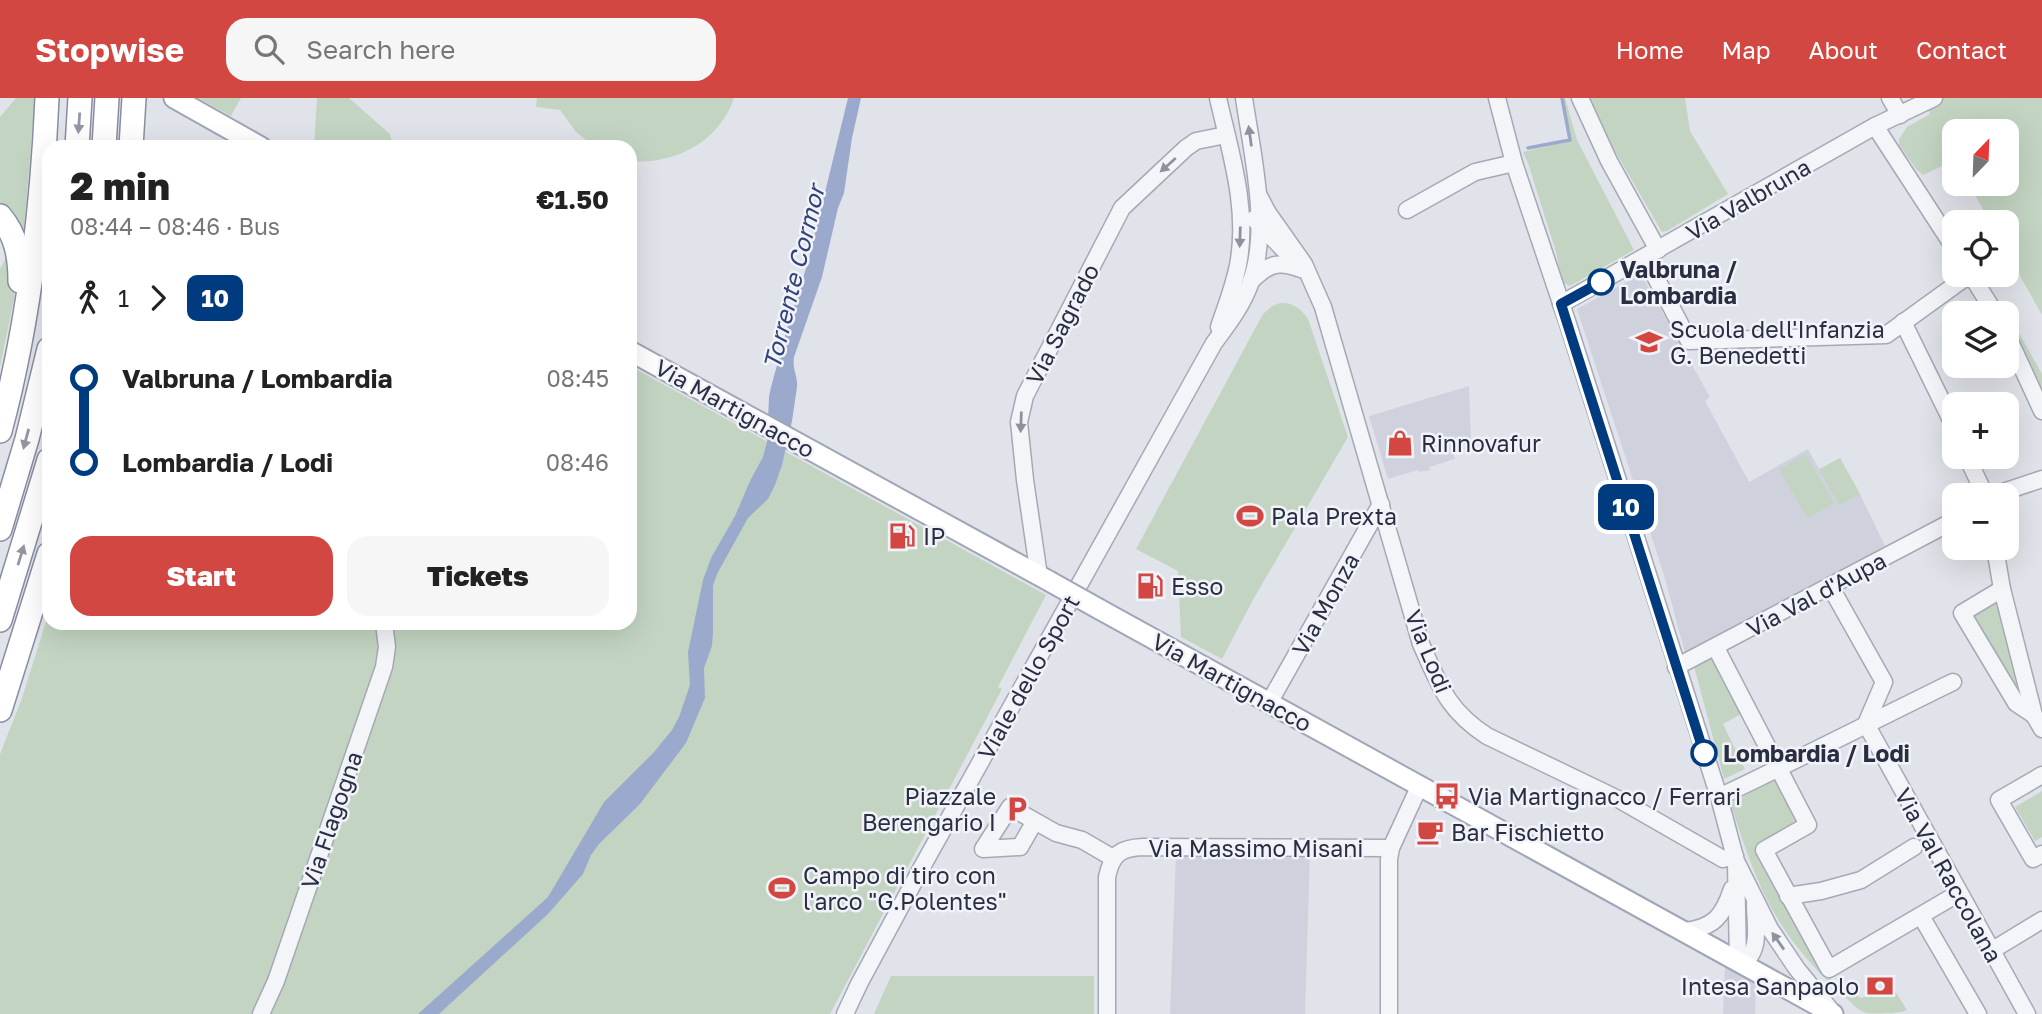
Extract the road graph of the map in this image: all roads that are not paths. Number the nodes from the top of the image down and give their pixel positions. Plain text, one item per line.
1 (47, 98) edge
2 (80, 98) edge
3 (107, 98) edge
4 (134, 98) edge
5 (174, 98) edge
6 (1218, 98) edge
7 (1244, 98) edge
8 (1497, 98) edge
9 (1580, 98) edge
10 (1890, 98) edge
11 (1934, 98) edge
12 (1900, 115) junction
13 (1875, 126) junction
14 (1227, 135) junction
15 (45, 140) edge
16 (77, 140) edge
17 (104, 140) edge
18 (131, 140) edge
19 (249, 140) edge
20 (1514, 163) junction
21 (42, 175) edge
22 (1258, 194) junction
23 (1239, 197) junction
24 (1407, 211) dead end
25 (0, 216) edge
26 (1259, 224) junction
27 (1942, 229) edge
28 (1651, 254) junction
29 (1301, 269) junction
30 (1251, 281) junction
31 (1312, 284) junction
32 (1953, 287) edge
33 (1561, 304) junction
34 (1903, 322) junction
35 (1214, 343) junction
36 (637, 355) edge
37 (2019, 361) edge
38 (17, 364) junction
39 (42, 378) edge
40 (1942, 402) edge
41 (2042, 411) edge
42 (0, 431) edge
43 (2042, 479) edge
44 (42, 483) edge
45 (2019, 487) edge
46 (1381, 505) junction
47 (1942, 527) edge
48 (0, 529) edge
49 (1997, 560) edge
50 (42, 577) edge
51 (1044, 578) junction
52 (1830, 586) junction
53 (2002, 589) junction
54 (42, 595) edge
55 (0, 620) edge
56 (27, 625) junction
57 (385, 630) edge
58 (1716, 648) junction
59 (1676, 667) junction
60 (1953, 682) dead end
61 (1269, 703) junction
62 (0, 710) edge
63 (2039, 718) edge
64 (1866, 724) junction
65 (1780, 769) junction
66 (2042, 775) edge
67 (1419, 787) junction
68 (1718, 797) junction
69 (1035, 821) dead end
70 (1914, 847) dead end
71 (1391, 848) junction
72 (2042, 854) edge
73 (1113, 858) junction
74 (1735, 858) junction
75 (1735, 880) junction
76 (1959, 893) junction
77 (1788, 896) junction
78 (1755, 898) junction
79 (1921, 915) junction
80 (2042, 920) edge
81 (1684, 931) junction
82 (1991, 951) junction
83 (1740, 962) junction
84 (261, 1014) edge
85 (845, 1014) edge
86 (1107, 1014) edge
87 (1389, 1014) edge
88 (1834, 1014) edge
89 (1978, 1014) edge
90 (2026, 1014) edge

1 - 15 highway
2 -> 16 highway
3 - 17 highway
4 - 18 highway
5 - 19 main road
6 - 14 street, Viale dello Sport
22 -> 7 street, Viale dello Sport
8 - 20 street
9 - 28 street
10 - 12 street
11 - 12 street, Via Valbruna
12 - 13 street, Via Valbruna
13 - 27 street
13 - 28 street, Via Valbruna
14 - 23 street, Viale dello Sport
14 -> 51 street, Via Sagrado
20 - 24 street
20 - 33 street
21 - 38 highway
22 - 26 street, Viale dello Sport
22 - 31 street, Via Lodi
23 - 26 street, Via Lodi
23 -> 35 street, Viale dello Sport
25 - 38 highway
26 - 29 street, Via Lodi
26 - 30 street, Viale dello Sport
28 - 33 street, Via Valbruna
28 - 34 street
29 - 30 street
29 - 31 street, Via Lodi
30 - 35 street, Viale dello Sport
31 - 46 street, Via Lodi
32 - 34 street
33 - 59 street
34 - 40 street
35 - 85 street, Viale dello Sport
36 - 51 main road, Via Martignacco
37 - 41 street
38 - 42 highway
39 -> 48 highway
43 - 45 street
55 -> 44 highway
46 - 61 street, Via Monza
46 - 74 street, Via Lodi
47 - 52 street, Via Val d'Aupa
49 - 53 street
50 - 56 highway
51 - 61 main road, Via Martignacco, bridge
52 - 58 street, Via Val d'Aupa
52 - 64 street
53 - 63 street
53 - 63 street
54 - 56 highway
56 - 62 highway
57 - 84 street, Via Flagogna
58 - 59 street, Via Val d'Aupa
58 - 65 street
59 - 68 street
60 - 64 street
61 - 67 main road, Via Martignacco
64 - 65 street
64 - 76 street, Via Val Raccolana
65 - 68 street
65 - 77 street
66 - 72 street
67 - 71 street
67 - 81 main road, Via Martignacco
68 - 74 street
69 - 73 street
70 - 77 street
71 - 73 street, Via Massimo Misani
71 - 87 street
73 - 86 street
74 - 75 street
74 - 78 street
75 - 81 street
75 - 83 street
76 - 79 street
76 - 82 street, Via Val Raccolana
77 - 79 street
78 - 83 street
88 -> 78 street
79 - 89 street
80 - 82 street
81 - 83 main road, Via Martignacco
82 - 90 street, Via Val Raccolana
83 - 88 main road, Via Martignacco

